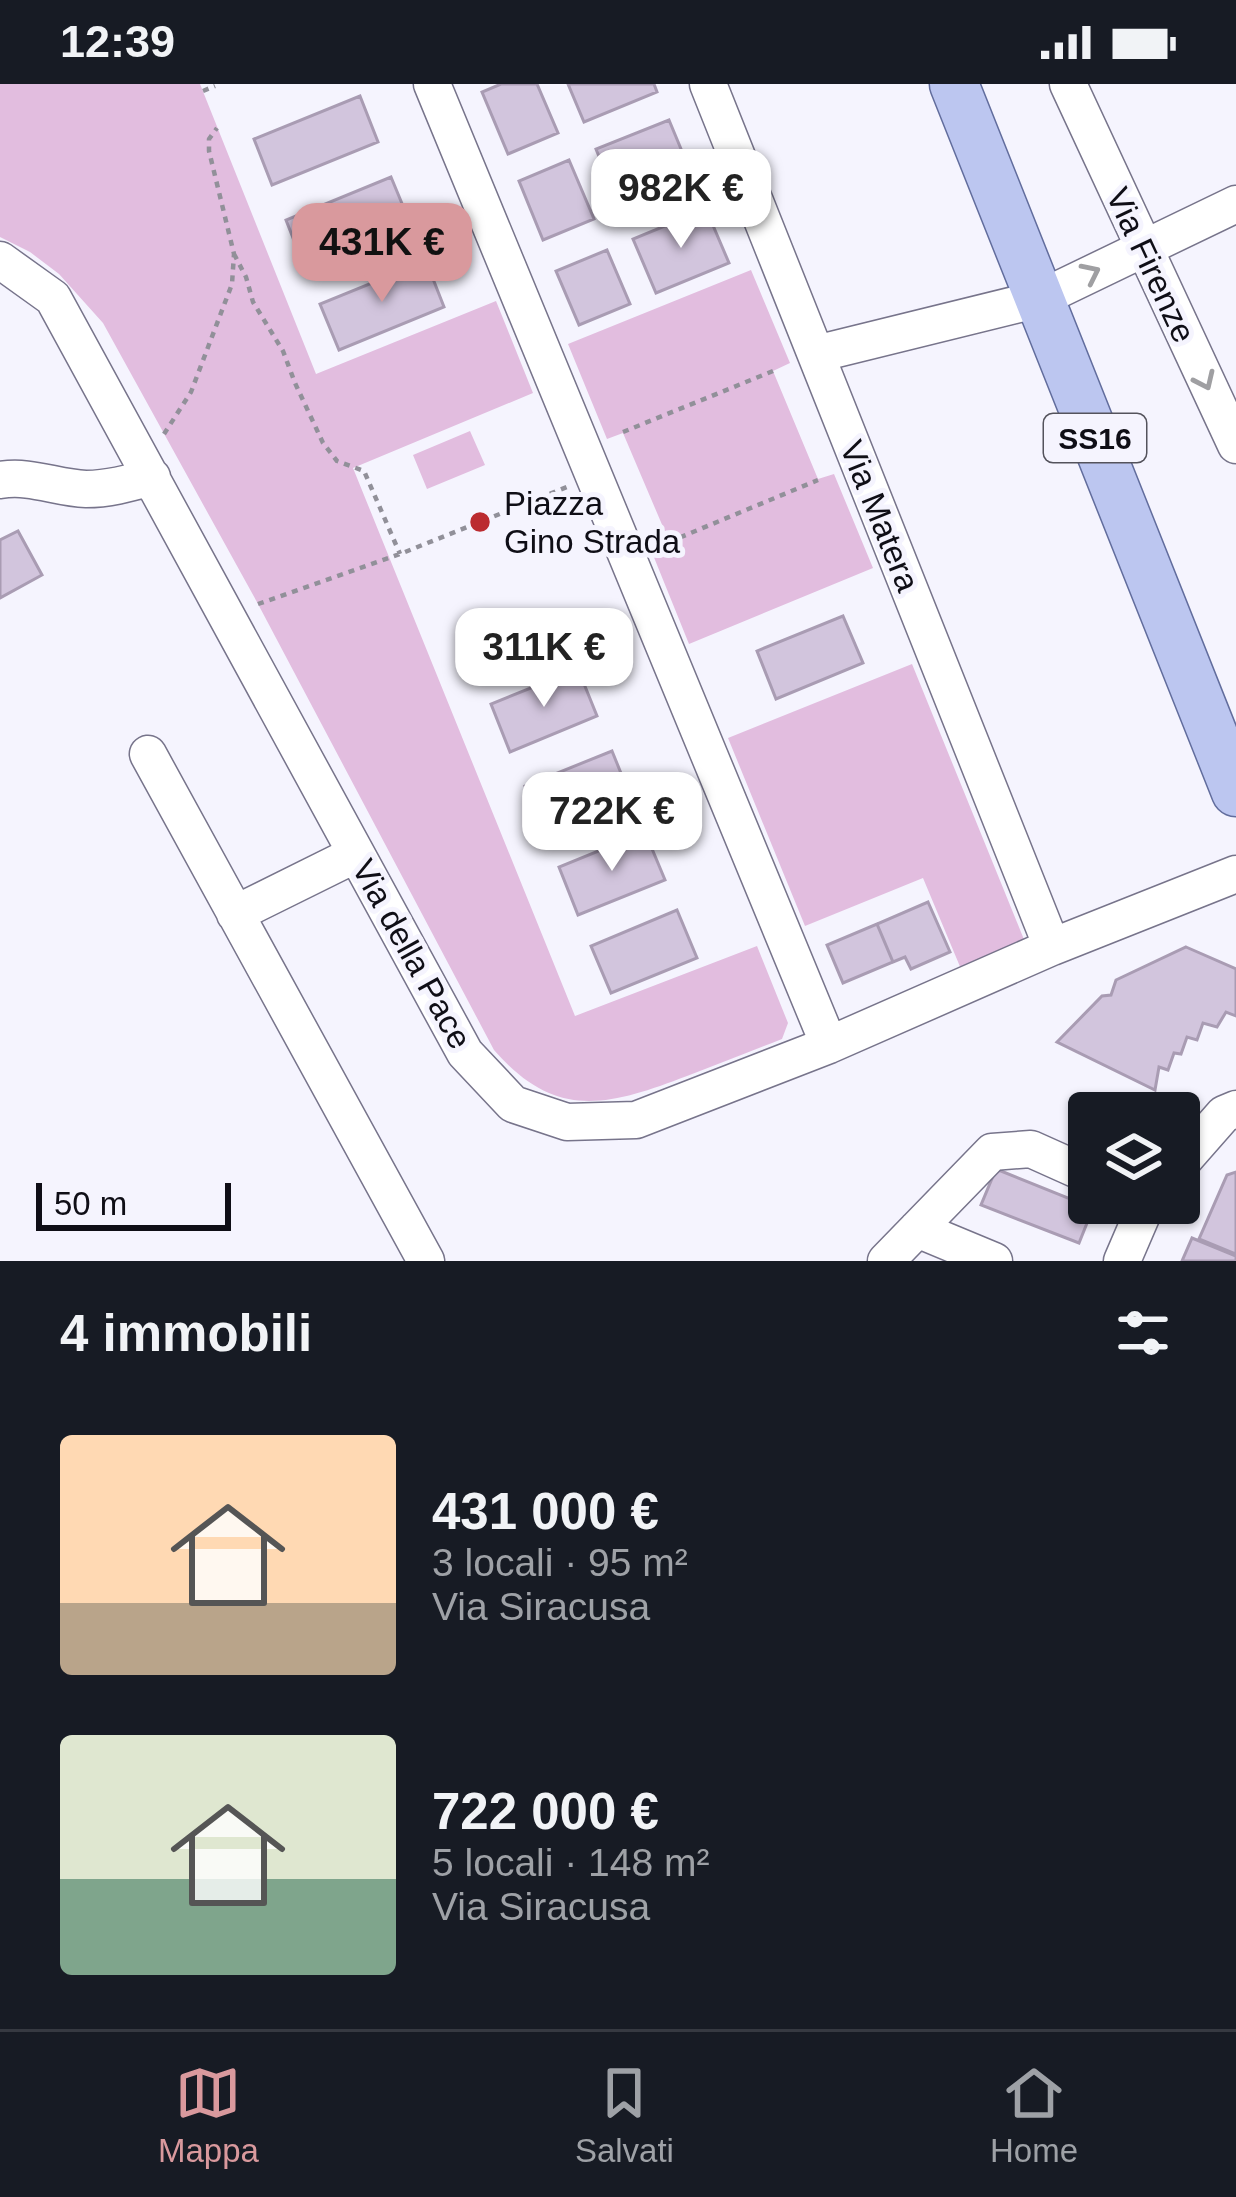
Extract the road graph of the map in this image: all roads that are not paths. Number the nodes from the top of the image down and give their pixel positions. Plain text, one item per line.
1 (432, 84) edge
2 (708, 84) edge
3 (954, 84) edge
4 (1068, 84) edge
5 (1236, 204) edge
6 (1142, 248) junction
7 (0, 260) edge
8 (1039, 298) junction
9 (816, 354) junction
10 (1236, 446) edge
11 (152, 477) junction
12 (0, 480) edge
13 (148, 754) dead end
14 (1236, 792) edge
15 (356, 854) junction
16 (1236, 874) edge
17 (236, 914) junction
18 (1052, 947) junction
19 (829, 1045) junction
20 (1236, 1109) edge
21 (1200, 1141) edge
22 (1068, 1166) edge
23 (1138, 1224) edge
24 (917, 1229) junction
25 (426, 1261) edge
26 (886, 1261) edge
27 (994, 1261) edge
28 (1122, 1261) edge

1 - 19 street
2 - 9 street, Via Matera
3 - 8 main road, SS16
4 - 6 street, Via Firenze
5 - 6 street
8 -> 6 street
6 -> 10 street, Via Firenze
7 - 11 street, Via della Pace
8 - 9 street
8 - 14 main road, SS16
9 - 18 street, Via Matera
11 - 12 street
11 - 15 street, Via della Pace
13 - 17 street
15 - 17 street
15 - 19 street, Via della Pace
16 - 18 street, Via della Pace
17 - 25 street
18 - 19 street, Via della Pace
20 - 21 street
22 - 24 street
23 - 28 street
24 - 26 street
24 - 27 street

